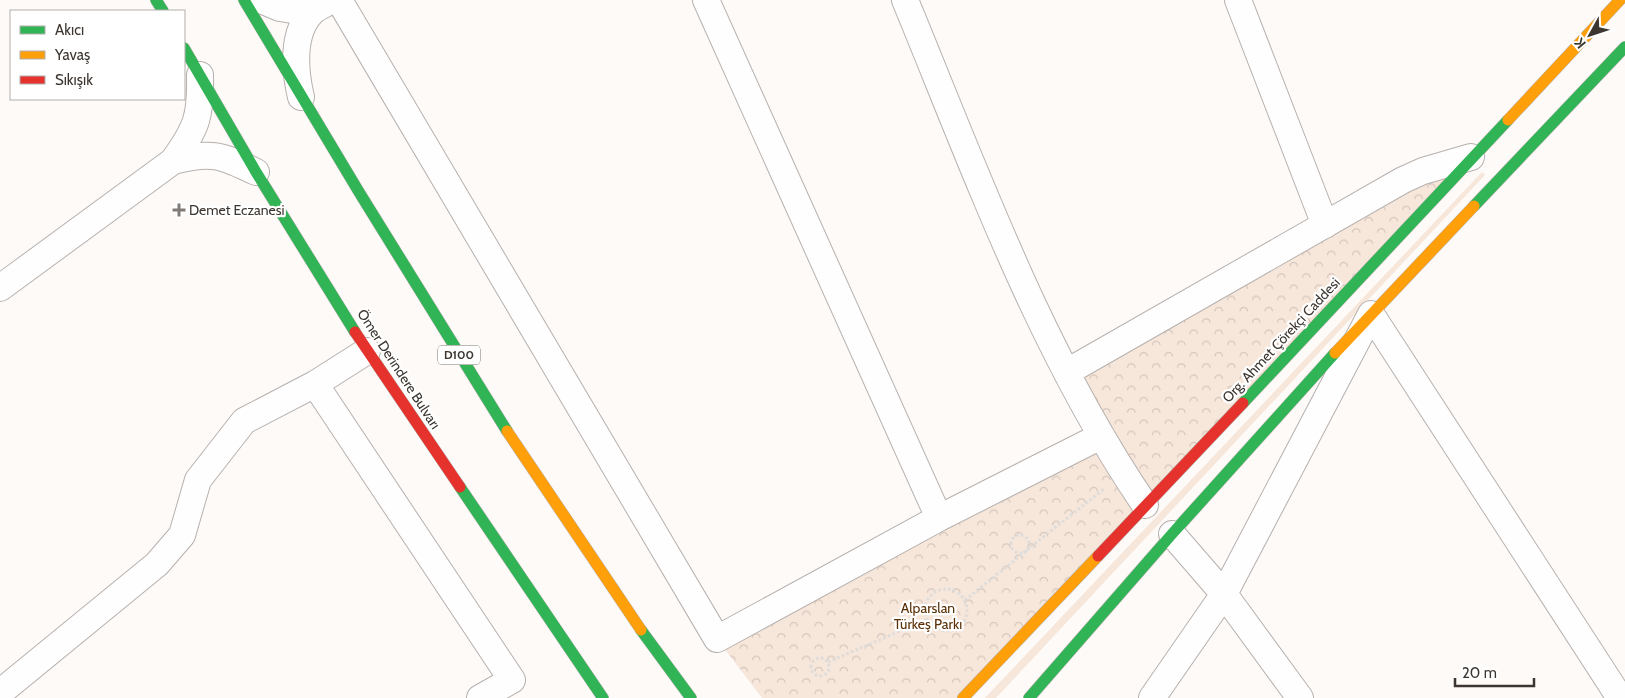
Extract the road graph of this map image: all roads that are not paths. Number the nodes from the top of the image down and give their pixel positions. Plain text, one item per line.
1 (244, 0) edge
2 (261, 0) edge
3 (339, 0) edge
4 (706, 0) edge
5 (905, 0) edge
6 (1238, 0) edge
7 (1620, 0) edge
8 (322, 6) edge
9 (1625, 47) edge
10 (185, 50) edge
11 (200, 75) junction
12 (301, 98) junction
13 (173, 160) junction
14 (1485, 171) junction
15 (256, 172) junction
16 (1325, 225) junction
17 (0, 288) edge
18 (1371, 314) junction
19 (367, 351) junction
20 (1067, 372) junction
21 (315, 384) junction
22 (1101, 436) junction
23 (1146, 506) junction
24 (939, 518) junction
25 (1172, 534) junction
26 (1224, 594) junction
27 (3, 693) edge
28 (480, 698) edge
29 (603, 698) edge
30 (691, 698) edge
31 (963, 698) edge
32 (1029, 698) edge
33 (1152, 698) edge
34 (1300, 698) edge
35 (1620, 698) edge

1 - 12 main road, D100
2 - 8 street
3 - 24 street
4 - 24 street
5 - 20 street
6 - 16 street
7 - 14 main road, Org. Ahmet Çörekçi Caddesi
8 - 12 street
9 - 14 main road, Org. Ahmet Çörekçi Caddesi
10 - 11 main road, Ömer Derindere Bulvarı
11 - 13 street
11 - 15 main road, Ömer Derindere Bulvarı
12 - 30 main road, D100
13 - 15 street
13 - 17 street
14 - 16 street
14 - 18 main road, Org. Ahmet Çörekçi Caddesi
14 - 23 main road, Org. Ahmet Çörekçi Caddesi
15 - 19 main road, Ömer Derindere Bulvarı
16 - 20 street
18 - 25 main road, Org. Ahmet Çörekçi Caddesi
18 - 26 street
18 - 35 street
19 - 21 street
19 - 29 main road, Ömer Derindere Bulvarı
20 - 22 street
21 - 27 street
21 - 28 street
22 - 23 street
22 - 24 street
23 - 31 main road, Org. Ahmet Çörekçi Caddesi
25 - 26 street
25 - 32 main road, Org. Ahmet Çörekçi Caddesi
26 - 33 street
26 - 34 street

